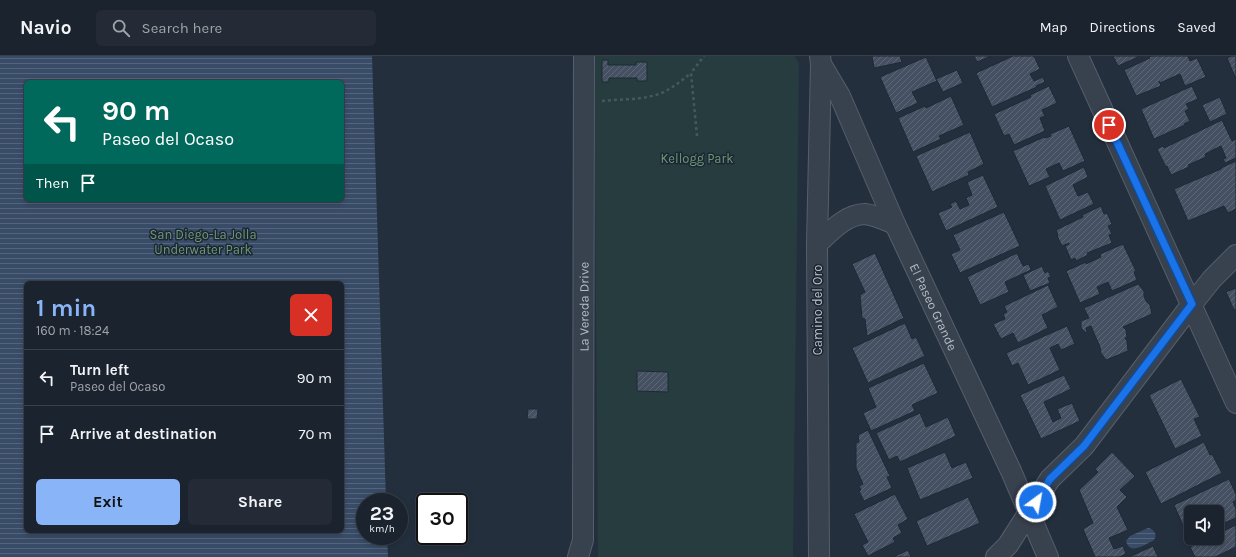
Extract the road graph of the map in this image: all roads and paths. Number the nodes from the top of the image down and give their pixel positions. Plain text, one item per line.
1 (584, 56) edge
2 (704, 56) edge
3 (1078, 56) edge
4 (820, 60) edge
5 (691, 73) junction
6 (584, 102) junction
7 (697, 136) dead end
8 (895, 224) junction
9 (817, 244) junction
10 (1236, 255) edge
11 (1192, 304) junction
12 (1236, 403) edge
13 (1029, 513) junction
14 (578, 557) edge
15 (820, 557) edge
16 (996, 557) edge
17 (1048, 557) edge

1 - 6 street, La Vereda Drive
2 - 5 path
3 - 11 street
4 - 8 street, El Paseo Grande
4 - 9 street, Camino del Oro
5 - 6 path
5 - 7 path
6 - 14 street, La Vereda Drive
8 - 9 street
8 - 13 street, El Paseo Grande
9 - 15 street, Camino del Oro
10 - 11 street
11 - 12 street
11 - 13 street
13 - 16 street
13 - 17 street, El Paseo Grande

